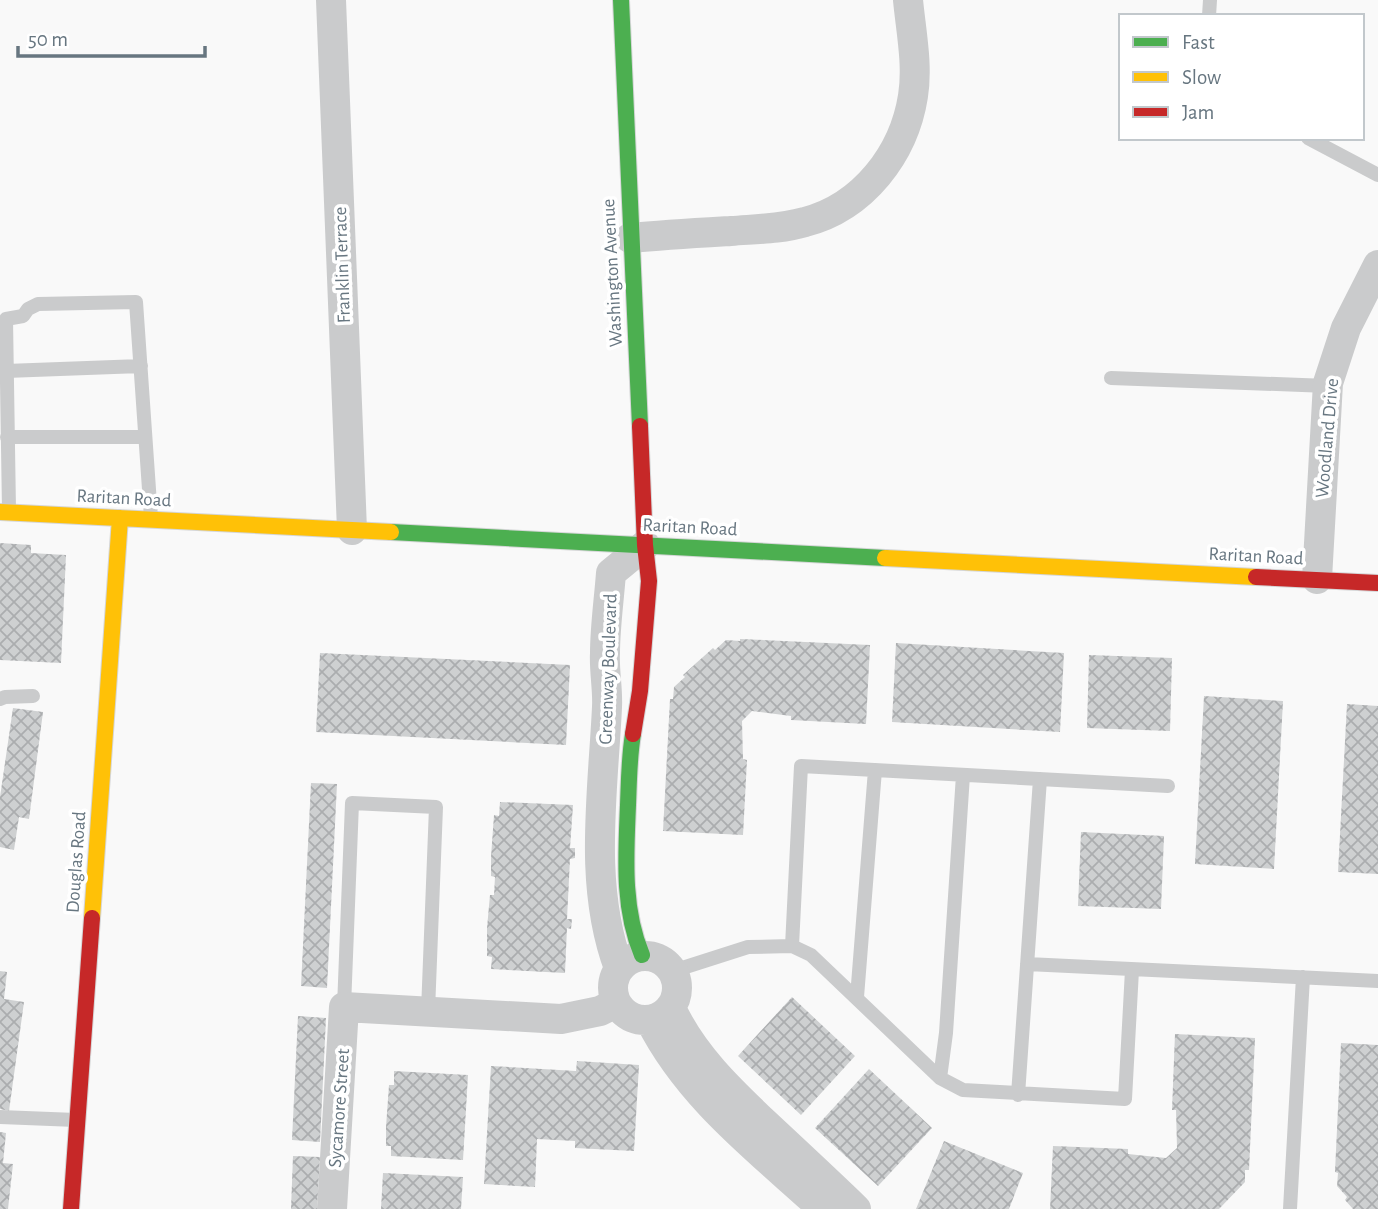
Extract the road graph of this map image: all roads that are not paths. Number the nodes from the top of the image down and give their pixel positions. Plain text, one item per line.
1 (331, 0) edge
2 (621, 0) edge
3 (908, 0) edge
4 (1312, 140) edge
5 (1378, 175) edge
6 (630, 238) junction
7 (1378, 265) edge
8 (141, 366) junction
9 (6, 371) junction
10 (1111, 378) dead end
11 (1328, 386) junction
12 (8, 437) junction
13 (145, 437) junction
14 (5, 512) edge
15 (120, 518) junction
16 (151, 519) junction
17 (352, 530) junction
18 (645, 545) junction
19 (1317, 579) junction
20 (1378, 583) edge
21 (608, 689) junction
22 (640, 691) junction
23 (33, 696) dead end
24 (0, 699) edge
25 (874, 770) junction
26 (963, 775) junction
27 (1040, 779) junction
28 (1168, 786) dead end
29 (792, 946) junction
30 (630, 962) junction
31 (1027, 964) junction
32 (1132, 970) junction
33 (673, 971) junction
34 (1303, 977) junction
35 (1378, 981) edge
36 (857, 997) junction
37 (616, 1003) junction
38 (344, 1007) junction
39 (428, 1011) junction
40 (660, 1014) junction
41 (940, 1078) junction
42 (1018, 1095) junction
43 (0, 1117) edge
44 (78, 1120) junction
45 (72, 1209) edge
46 (332, 1209) edge
47 (823, 1209) edge
48 (856, 1209) edge
49 (1290, 1209) edge

1 - 17 street, Franklin Terrace
2 - 6 street, Washington Avenue
3 - 6 street
4 - 5 lane
6 - 18 street, Washington Avenue
7 - 11 street, Woodland Drive
8 - 9 lane
8 - 9 lane
8 - 13 lane
9 - 12 lane
10 - 11 lane
11 - 19 street, Woodland Drive
12 - 13 lane
12 - 14 lane
13 - 16 lane
14 - 15 street, Raritan Road
15 - 16 street, Raritan Road
15 - 44 street, Douglas Road
16 - 17 street, Raritan Road
17 - 18 street, Raritan Road
18 - 19 street, Raritan Road
18 - 21 street, Greenway Boulevard
18 - 22 street, Greenway Boulevard
19 - 20 street, Raritan Road
21 - 22 street
21 - 30 street, Greenway Boulevard
22 - 30 street, Greenway Boulevard
23 - 24 lane
25 - 26 lane
25 - 29 lane
25 - 36 lane
26 - 27 lane
26 - 41 lane
27 - 28 lane
27 - 31 lane
29 - 33 lane
29 - 36 lane
30 - 33 street
30 - 37 street
31 - 32 lane
31 - 42 lane
32 - 34 lane
32 - 42 lane
33 - 40 street
34 - 35 lane
34 - 49 lane
36 - 41 lane
37 - 39 street
37 - 40 street
38 - 39 street
38 - 39 lane
38 - 46 street, Sycamore Street
40 - 47 street
40 - 48 street
41 - 42 lane
43 - 44 lane
44 - 45 street, Douglas Road

